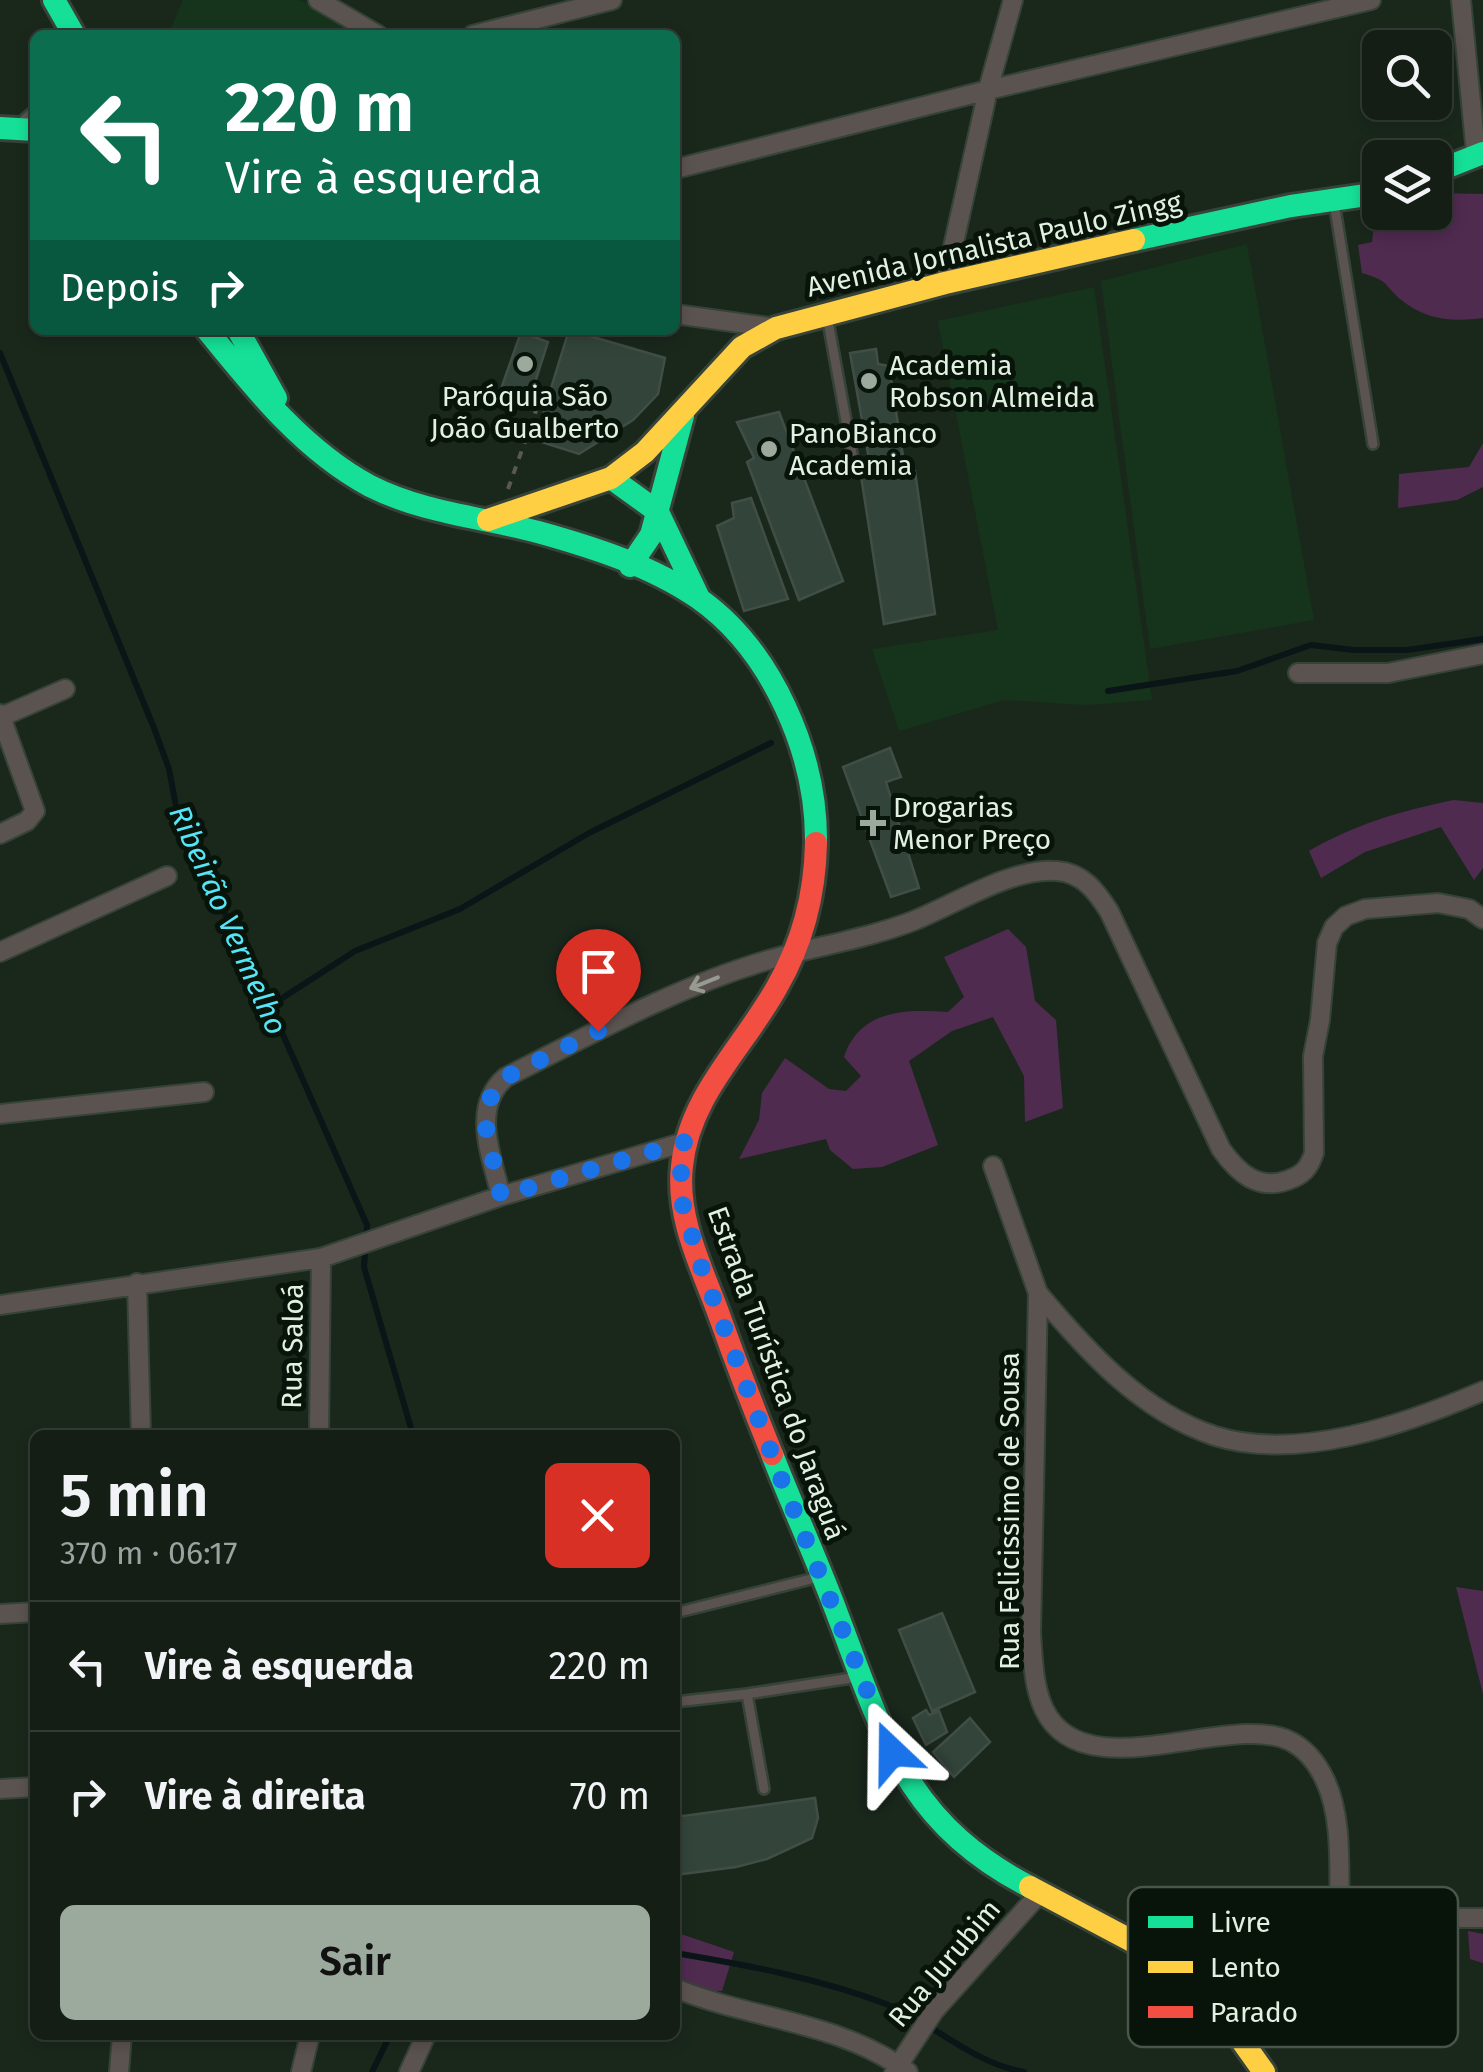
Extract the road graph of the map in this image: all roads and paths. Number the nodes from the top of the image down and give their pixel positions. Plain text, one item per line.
1 (54, 0) edge
2 (318, 0) edge
3 (612, 0) edge
4 (1013, 0) edge
5 (1371, 0) edge
6 (1461, 0) edge
7 (71, 30) edge
8 (369, 30) edge
9 (493, 30) edge
10 (988, 90) junction
11 (1479, 153) edge
12 (1452, 164) edge
13 (680, 169) edge
14 (1362, 187) edge
15 (1362, 195) edge
16 (1341, 198) junction
17 (945, 282) junction
18 (826, 312) junction
19 (680, 315) edge
20 (776, 328) junction
21 (211, 335) edge
22 (241, 335) edge
23 (538, 404) dead end
24 (684, 411) junction
25 (289, 425) junction
26 (1373, 444) dead end
27 (855, 470) dead end
28 (611, 478) junction
29 (507, 491) dead end
30 (546, 502) junction
31 (658, 512) junction
32 (483, 521) junction
33 (536, 532) junction
34 (630, 566) junction
35 (699, 598) junction
36 (1483, 654) edge
37 (1298, 674) dead end
38 (65, 688) dead end
39 (0, 716) edge
40 (0, 834) edge
41 (167, 876) dead end
42 (1483, 918) edge
43 (0, 952) edge
44 (797, 953) junction
45 (204, 1092) dead end
46 (0, 1114) edge
47 (685, 1142) junction
48 (993, 1166) dead end
49 (501, 1196) junction
50 (328, 1257) junction
51 (137, 1283) junction
52 (1038, 1292) junction
53 (0, 1304) edge
54 (1483, 1390) edge
55 (141, 1430) edge
56 (319, 1430) edge
57 (822, 1576) junction
58 (30, 1612) edge
59 (680, 1612) edge
60 (0, 1614) edge
61 (862, 1677) junction
62 (747, 1694) junction
63 (680, 1701) edge
64 (30, 1787) edge
65 (0, 1789) edge
66 (764, 1790) dead end
67 (1338, 1887) edge
68 (1040, 1893) junction
69 (1128, 1938) edge
70 (680, 1990) edge
71 (121, 2040) edge
72 (309, 2040) edge
73 (424, 2040) edge
74 (1246, 2047) edge
75 (900, 2069) edge
76 (118, 2072) edge
77 (301, 2072) edge
78 (409, 2072) edge
79 (1264, 2072) edge

1 - 7 main road
2 - 8 street
3 - 9 street
4 - 10 street
5 - 10 street
6 - 11 street
10 - 13 street
10 - 17 street
11 - 12 main road
14 - 16 main road, Avenida Jornalista Paulo Zingg
15 - 16 main road, Avenida Jornalista Paulo Zingg
16 - 17 main road, Avenida Jornalista Paulo Zingg
16 - 26 lane
17 - 18 main road, Avenida Jornalista Paulo Zingg
18 - 20 main road, Avenida Jornalista Paulo Zingg
18 - 27 lane
19 - 20 street
20 - 24 main road, Avenida Jornalista Paulo Zingg
21 - 25 main road, Estrada Turística do Jaraguá
22 - 25 main road, Estrada Turística do Jaraguá
23 - 29 path
24 - 28 main road, Avenida Jornalista Paulo Zingg
24 - 31 main road, Avenida Jornalista Paulo Zingg
25 - 32 main road, Estrada Turística do Jaraguá
28 - 30 main road, Avenida Jornalista Paulo Zingg
28 - 31 main road
30 - 32 main road, Avenida Jornalista Paulo Zingg
30 - 33 main road
31 - 34 main road, Avenida Jornalista Paulo Zingg
31 - 35 main road
32 - 33 main road, Estrada Turística do Jaraguá
33 - 34 main road, Estrada Turística do Jaraguá
34 - 35 main road, Estrada Turística do Jaraguá
35 - 44 main road, Estrada Turística do Jaraguá
36 - 37 street
38 - 39 street
39 - 40 street
41 - 43 street
42 - 44 street
44 - 47 main road, Estrada Turística do Jaraguá
44 -> 49 street
45 - 46 street
47 - 49 street
47 - 57 main road, Estrada Turística do Jaraguá
48 - 52 street, Rua Felicissimo de Sousa
49 - 50 street
50 - 51 street
50 - 56 street, Rua Saloá
51 - 53 street
51 - 55 street
52 - 54 street
52 - 67 street, Rua Felicissimo de Sousa
57 - 59 lane
57 - 61 main road, Estrada Turística do Jaraguá
58 - 60 street
61 - 62 lane
61 - 68 main road, Estrada Turística do Jaraguá
62 - 63 lane
62 - 66 lane
64 - 65 street
68 - 69 main road, Estrada Turística do Jaraguá
68 - 75 street, Rua Jurubim
70 - 75 street
71 - 76 street
72 - 77 street
73 - 78 street
74 - 79 main road, Estrada Turística do Jaraguá

